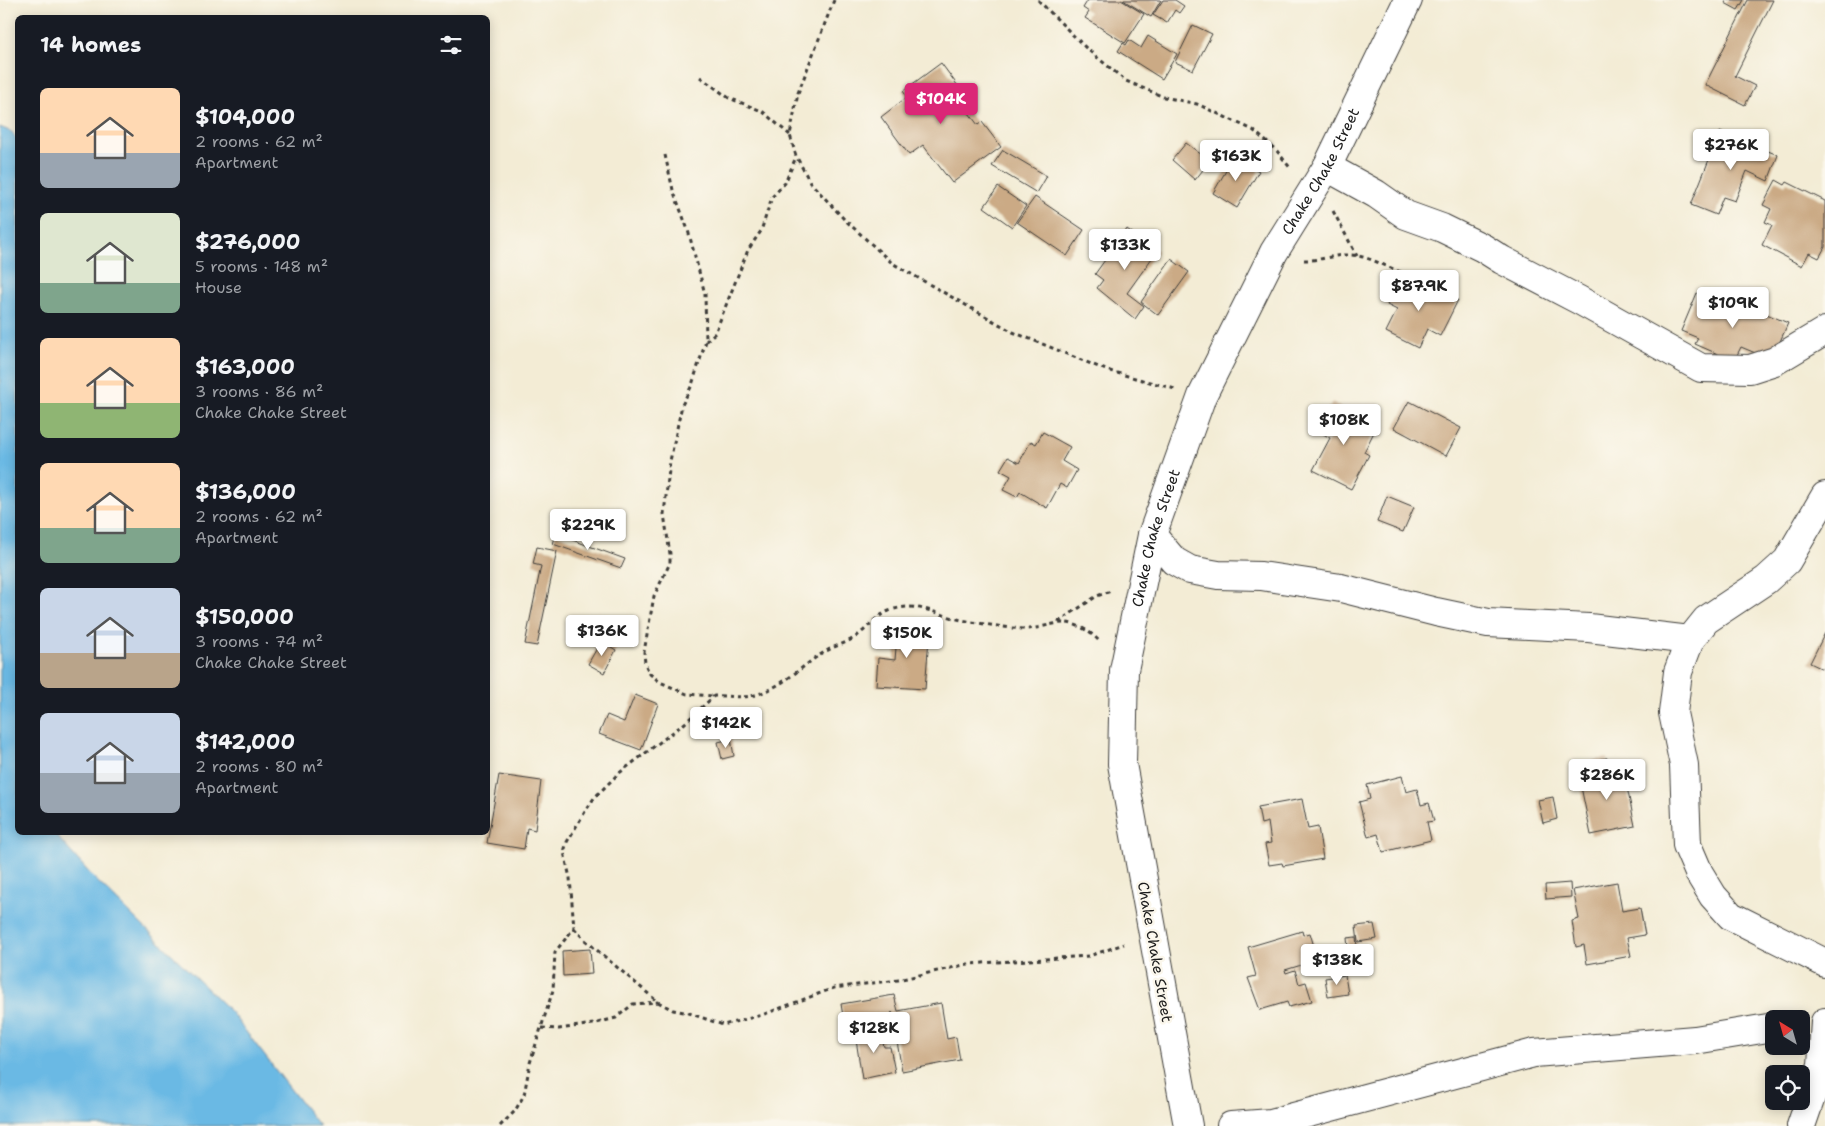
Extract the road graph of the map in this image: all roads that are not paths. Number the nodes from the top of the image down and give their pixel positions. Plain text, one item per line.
1 (1408, 0) edge
2 (1318, 182) junction
3 (1825, 331) edge
4 (1825, 496) edge
5 (1152, 535) junction
6 (1690, 640) junction
7 (1825, 962) edge
8 (1825, 1021) edge
9 (1810, 1022) edge
10 (1765, 1028) edge
11 (1188, 1126) edge
12 (1231, 1126) edge
13 (1801, 1126) edge

1 - 2 street, Chake Chake Street
2 - 3 street
2 - 5 street, Chake Chake Street
4 - 6 street
5 - 6 street
5 - 11 street, Chake Chake Street
6 - 7 street
8 - 9 street
8 - 13 street
10 - 12 street

